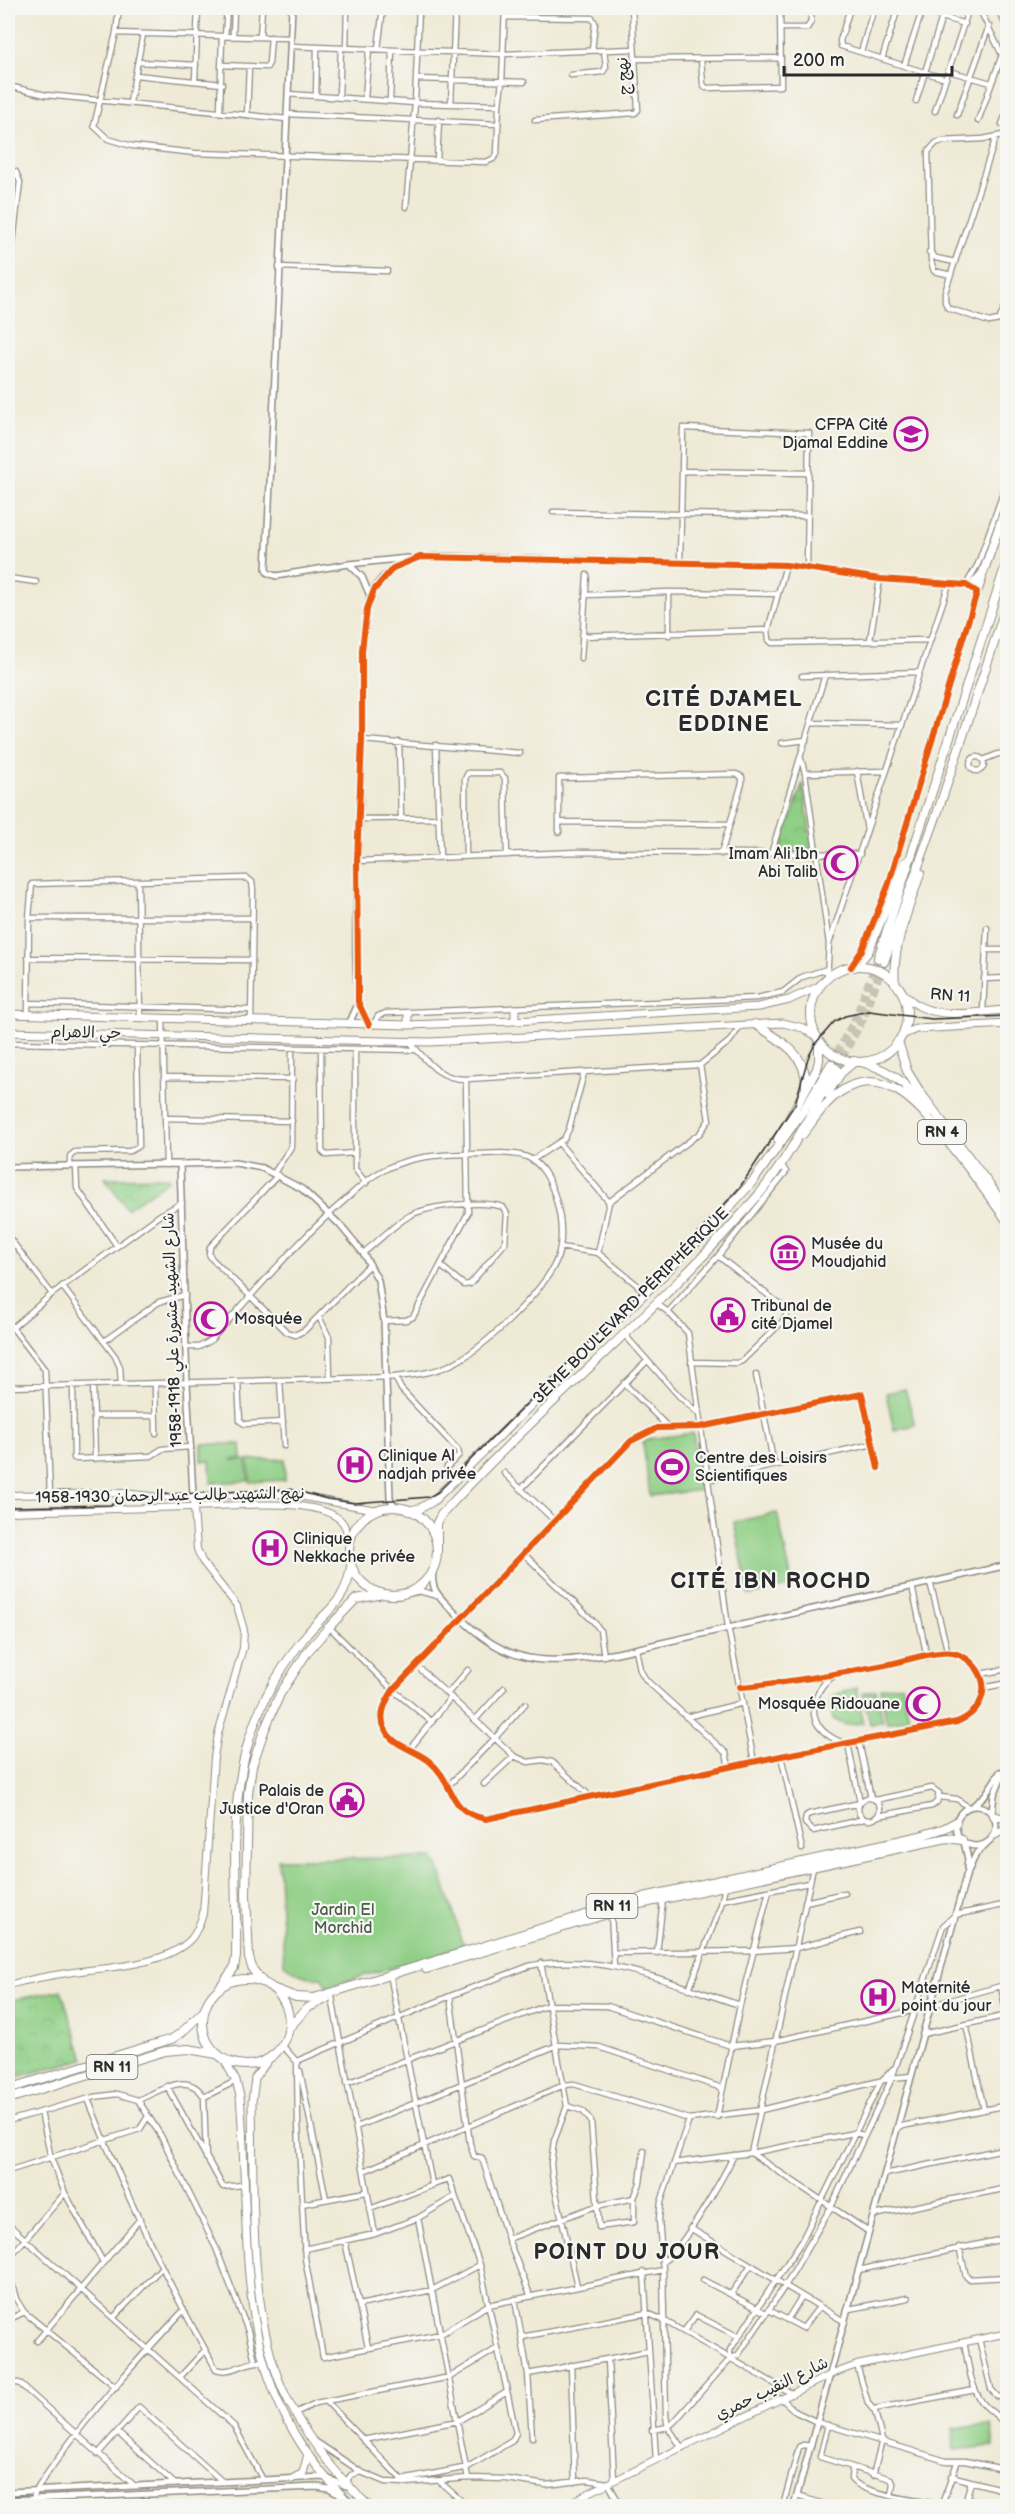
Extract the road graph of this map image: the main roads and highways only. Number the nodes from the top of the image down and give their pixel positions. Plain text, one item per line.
1 (998, 8) edge
2 (1008, 28) edge
3 (1008, 501) edge
4 (1008, 558) edge
5 (971, 588) road end
6 (1008, 601) edge
7 (937, 814) junction
8 (915, 845) junction
9 (905, 862) junction
10 (888, 886) road end
11 (853, 967) junction
12 (820, 986) junction
13 (897, 986) junction
14 (757, 998) road end
15 (759, 1006) junction
16 (515, 1009) road end
17 (1008, 1010) edge
18 (408, 1013) road end
19 (8, 1014) edge
20 (515, 1021) junction
21 (755, 1024) junction
22 (1008, 1024) edge
23 (408, 1025) junction
24 (8, 1032) edge
25 (817, 1038) junction
26 (900, 1038) junction
27 (858, 1061) junction
28 (806, 1089) junction
29 (788, 1152) junction
30 (966, 1165) junction
31 (738, 1198) junction
32 (1008, 1210) edge
33 (1008, 1222) edge
34 (8, 1495) edge
35 (193, 1495) junction
36 (194, 1507) junction
37 (377, 1510) junction
38 (410, 1511) junction
39 (8, 1512) edge
40 (349, 1543) junction
41 (437, 1550) junction
42 (351, 1567) junction
43 (383, 1594) junction
44 (993, 1814) road end
45 (1008, 1819) edge
46 (956, 1822) road end
47 (1008, 1828) edge
48 (991, 1839) road end
49 (963, 1841) road end
50 (263, 1982) junction
51 (8, 1985) edge
52 (220, 1988) junction
53 (272, 1988) junction
54 (204, 2011) junction
55 (288, 2029) junction
56 (221, 2056) junction
57 (271, 2056) junction
58 (8, 2090) edge
59 (8, 2099) edge
60 (1008, 2333) edge
61 (308, 2454) junction
62 (292, 2479) road end
63 (353, 2506) edge
64 (369, 2506) edge
65 (561, 2506) edge

1 - 2 main road
3 - 5 highway
4 - 8 highway
6 - 7 highway
7 - 8 highway
7 - 13 highway
8 - 9 highway
9 - 10 highway
9 - 11 highway
11 - 12 highway
11 - 13 highway
12 - 15 main road
12 - 25 highway
13 - 17 main road, RN 11
13 - 26 highway
14 - 15 main road
15 - 20 main road
16 - 20 main road
18 - 23 main road
19 - 23 main road
20 - 23 main road
21 - 24 main road
21 - 25 main road
21 - 28 highway
22 - 26 main road, RN 11
25 - 27 highway
25 - 28 highway
26 - 27 highway
26 - 32 highway, RN 4
27 - 29 highway
27 - 30 highway, RN 4
28 - 31 highway
29 - 30 highway
29 - 31 highway, 3ÈME BOULEVARD PÉRIPHÉRIQUE
29 - 41 highway, 3ÈME BOULEVARD PÉRIPHÉRIQUE
30 - 33 highway, RN 4
31 - 38 highway, 3ÈME BOULEVARD PÉRIPHÉRIQUE
34 - 35 main road, نهج الشهيد طالب عبد الرحمان 1930-1958
35 - 36 main road
35 - 37 main road, نهج الشهيد طالب عبد الرحمان 1930-1958
36 - 39 main road, نهج الشهيد طالب عبد الرحمان 1930-1958
36 - 40 main road, نهج الشهيد طالب عبد الرحمان 1930-1958
36 - 51 main road
37 - 38 highway
37 - 40 highway
38 - 41 highway
40 - 42 highway
41 - 43 highway
42 - 43 highway
42 - 52 highway
43 - 50 highway
44 - 45 main road
46 - 53 highway, RN 11
47 - 48 main road
49 - 55 highway, RN 11
50 - 52 highway
50 - 53 highway
52 - 54 highway
53 - 55 highway
54 - 56 highway
54 - 58 highway, RN 11
55 - 57 highway
56 - 57 highway
56 - 59 highway, RN 11
56 - 61 main road
57 - 64 main road
60 - 65 main road, شارع النقيب حمري
61 - 62 main road
61 - 63 main road

